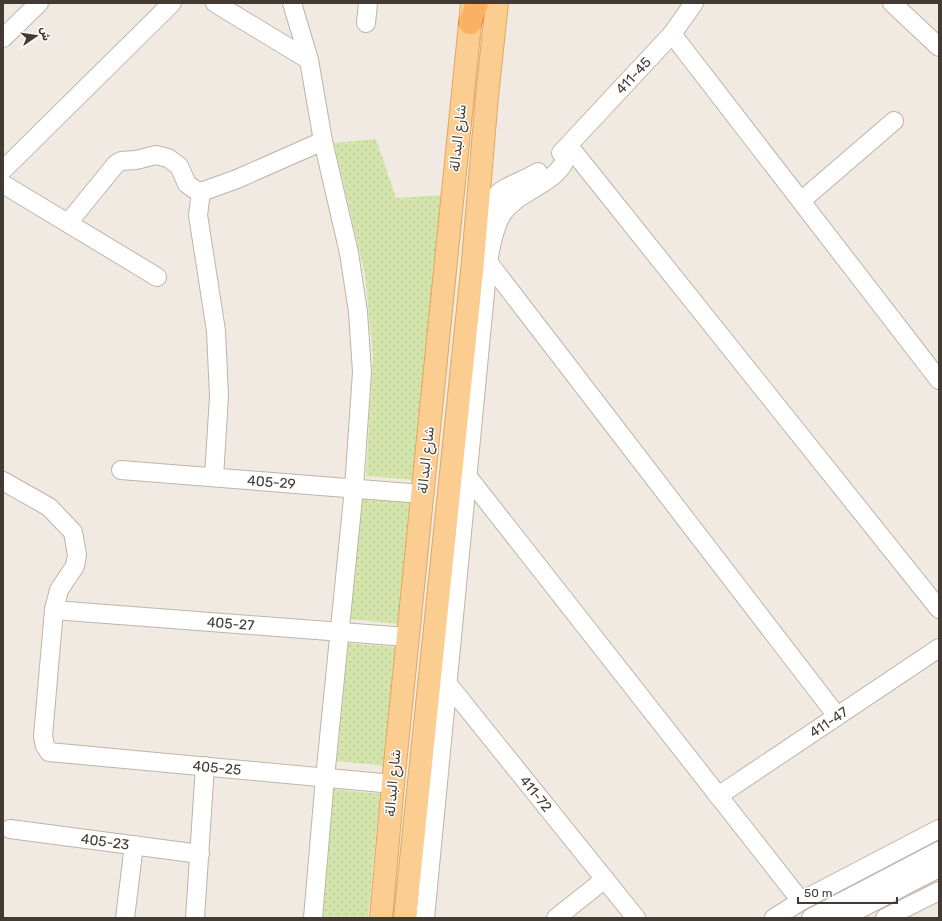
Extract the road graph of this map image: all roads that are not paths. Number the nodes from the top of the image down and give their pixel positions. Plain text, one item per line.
1 (39, 3) edge
2 (172, 3) edge
3 (215, 3) edge
4 (292, 3) edge
5 (368, 3) edge
6 (496, 3) edge
7 (694, 3) edge
8 (892, 3) edge
9 (473, 10) edge
10 (366, 23) dead end
11 (672, 34) junction
12 (3, 38) edge
13 (939, 47) edge
14 (309, 60) junction
15 (894, 121) dead end
16 (323, 141) junction
17 (569, 146) junction
18 (3, 170) edge
19 (3, 184) edge
20 (201, 192) junction
21 (801, 201) junction
22 (68, 223) junction
23 (475, 234) junction
24 (480, 261) junction
25 (157, 277) dead end
26 (939, 380) edge
27 (121, 470) dead end
28 (424, 472) junction
29 (459, 476) junction
30 (214, 477) junction
31 (3, 481) edge
32 (354, 488) junction
33 (422, 494) junction
34 (939, 609) edge
35 (54, 610) junction
36 (340, 632) junction
37 (408, 638) junction
38 (939, 648) edge
39 (438, 682) junction
40 (837, 716) junction
41 (205, 766) junction
42 (325, 778) junction
43 (393, 784) junction
44 (718, 796) junction
45 (10, 829) dead end
46 (935, 831) edge
47 (134, 845) junction
48 (200, 854) junction
49 (935, 859) edge
50 (606, 879) junction
51 (939, 891) edge
52 (801, 901) junction
53 (125, 918) edge
54 (195, 918) edge
55 (313, 918) edge
56 (381, 918) edge
57 (406, 918) edge
58 (425, 918) edge
59 (556, 918) edge
60 (636, 918) edge
61 (774, 918) edge
62 (811, 918) edge
63 (842, 918) edge
64 (885, 918) edge

1 - 12 street
2 - 18 street
3 - 14 street
4 - 14 street
5 - 10 street
6 - 23 main road, شارع البدالة
7 - 11 street, 411-45
8 - 13 street
9 - 28 main road, شارع البدالة
11 - 17 street, 411-45
11 - 21 street
14 - 16 street
15 - 21 street
16 - 20 street
16 - 32 street
17 - 23 street, 411-45
17 - 24 street
17 - 34 street
19 - 22 street
20 - 22 street
20 - 30 street
21 - 26 street
22 - 25 street
23 - 24 main road, شارع البدالة
24 - 29 main road, شارع البدالة
24 - 40 street
27 - 30 street, 405-29
28 - 29 main road
28 - 33 main road, شارع البدالة
29 - 39 main road, شارع البدالة
29 - 44 street
30 - 32 street, 405-29
31 - 35 street
32 - 33 street, 405-29
32 - 36 street
33 - 37 main road, شارع البدالة
35 - 36 street, 405-27
35 - 41 street, 405-25
36 - 37 street, 405-27
36 - 42 street
37 - 43 main road, شارع البدالة
38 - 40 street, 411-47
39 - 50 street, 411-72
39 - 57 main road, شارع البدالة
39 - 58 street
40 - 44 street, 411-47
41 - 42 street, 405-25
41 - 48 street
42 - 43 street, 405-25
42 - 55 street
43 - 56 main road, شارع البدالة
44 - 52 street
45 - 47 street, 405-23
46 - 49 street
46 - 52 street
47 - 48 street, 405-23
47 - 53 street
48 - 54 street
49 - 62 street
49 - 63 street
50 - 59 street
50 - 60 street, 411-72
51 - 64 street
52 - 61 street

